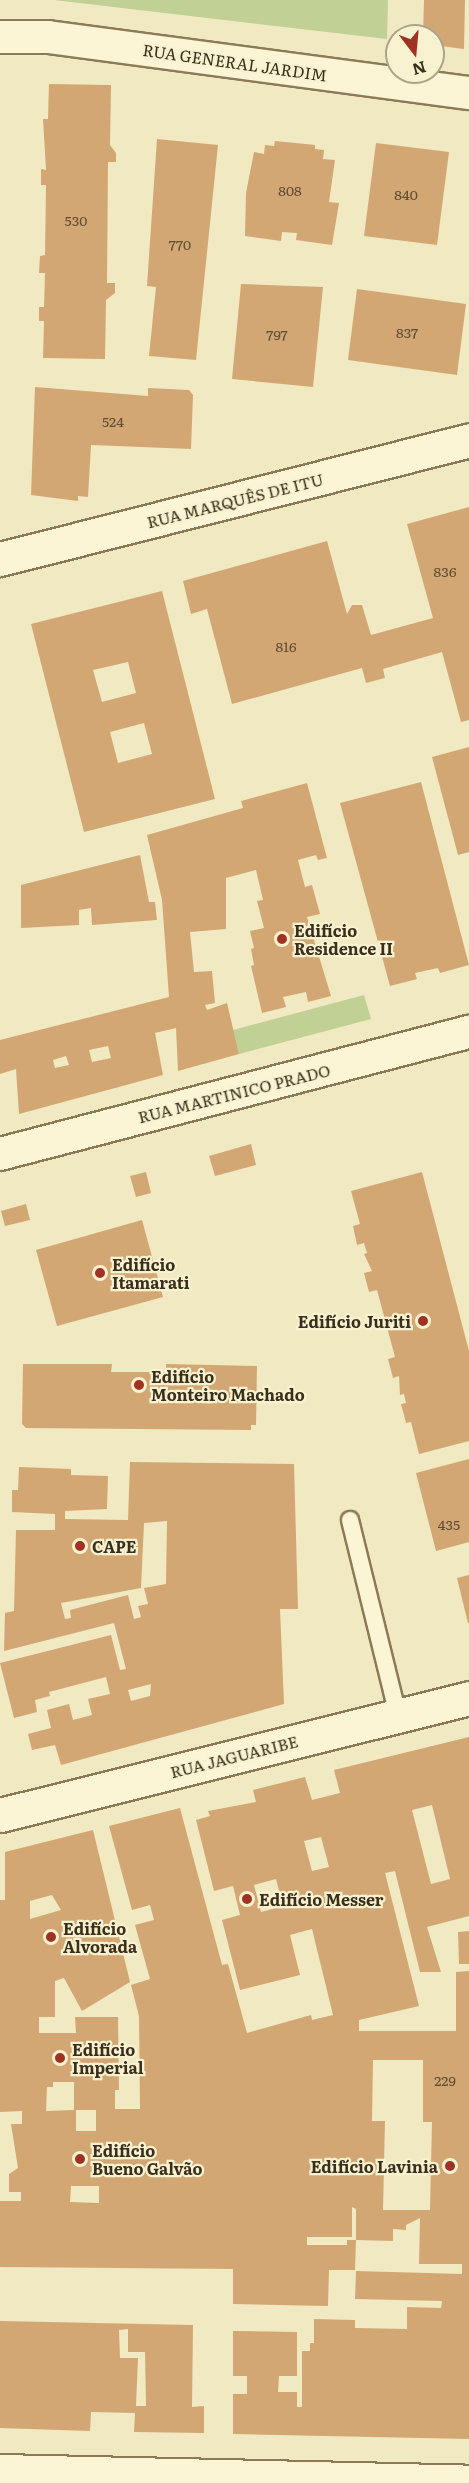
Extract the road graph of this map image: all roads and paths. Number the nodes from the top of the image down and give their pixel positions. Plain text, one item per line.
1 (0, 37) edge
2 (469, 93) edge
3 (469, 440) edge
4 (0, 559) edge
5 (469, 1032) edge
6 (0, 1154) edge
7 (350, 1520) dead end
8 (469, 1698) edge
9 (398, 1715) junction
10 (0, 1815) edge
11 (0, 2471) edge
12 (469, 2482) edge

1 - 2 street, RUA GENERAL JARDIM
3 - 4 street, RUA MARQUÊS DE ITU
5 - 6 street, RUA MARTINICO PRADO
7 - 9 lane
8 - 9 street, RUA JAGUARIBE
9 - 10 street, RUA JAGUARIBE
11 - 12 street

